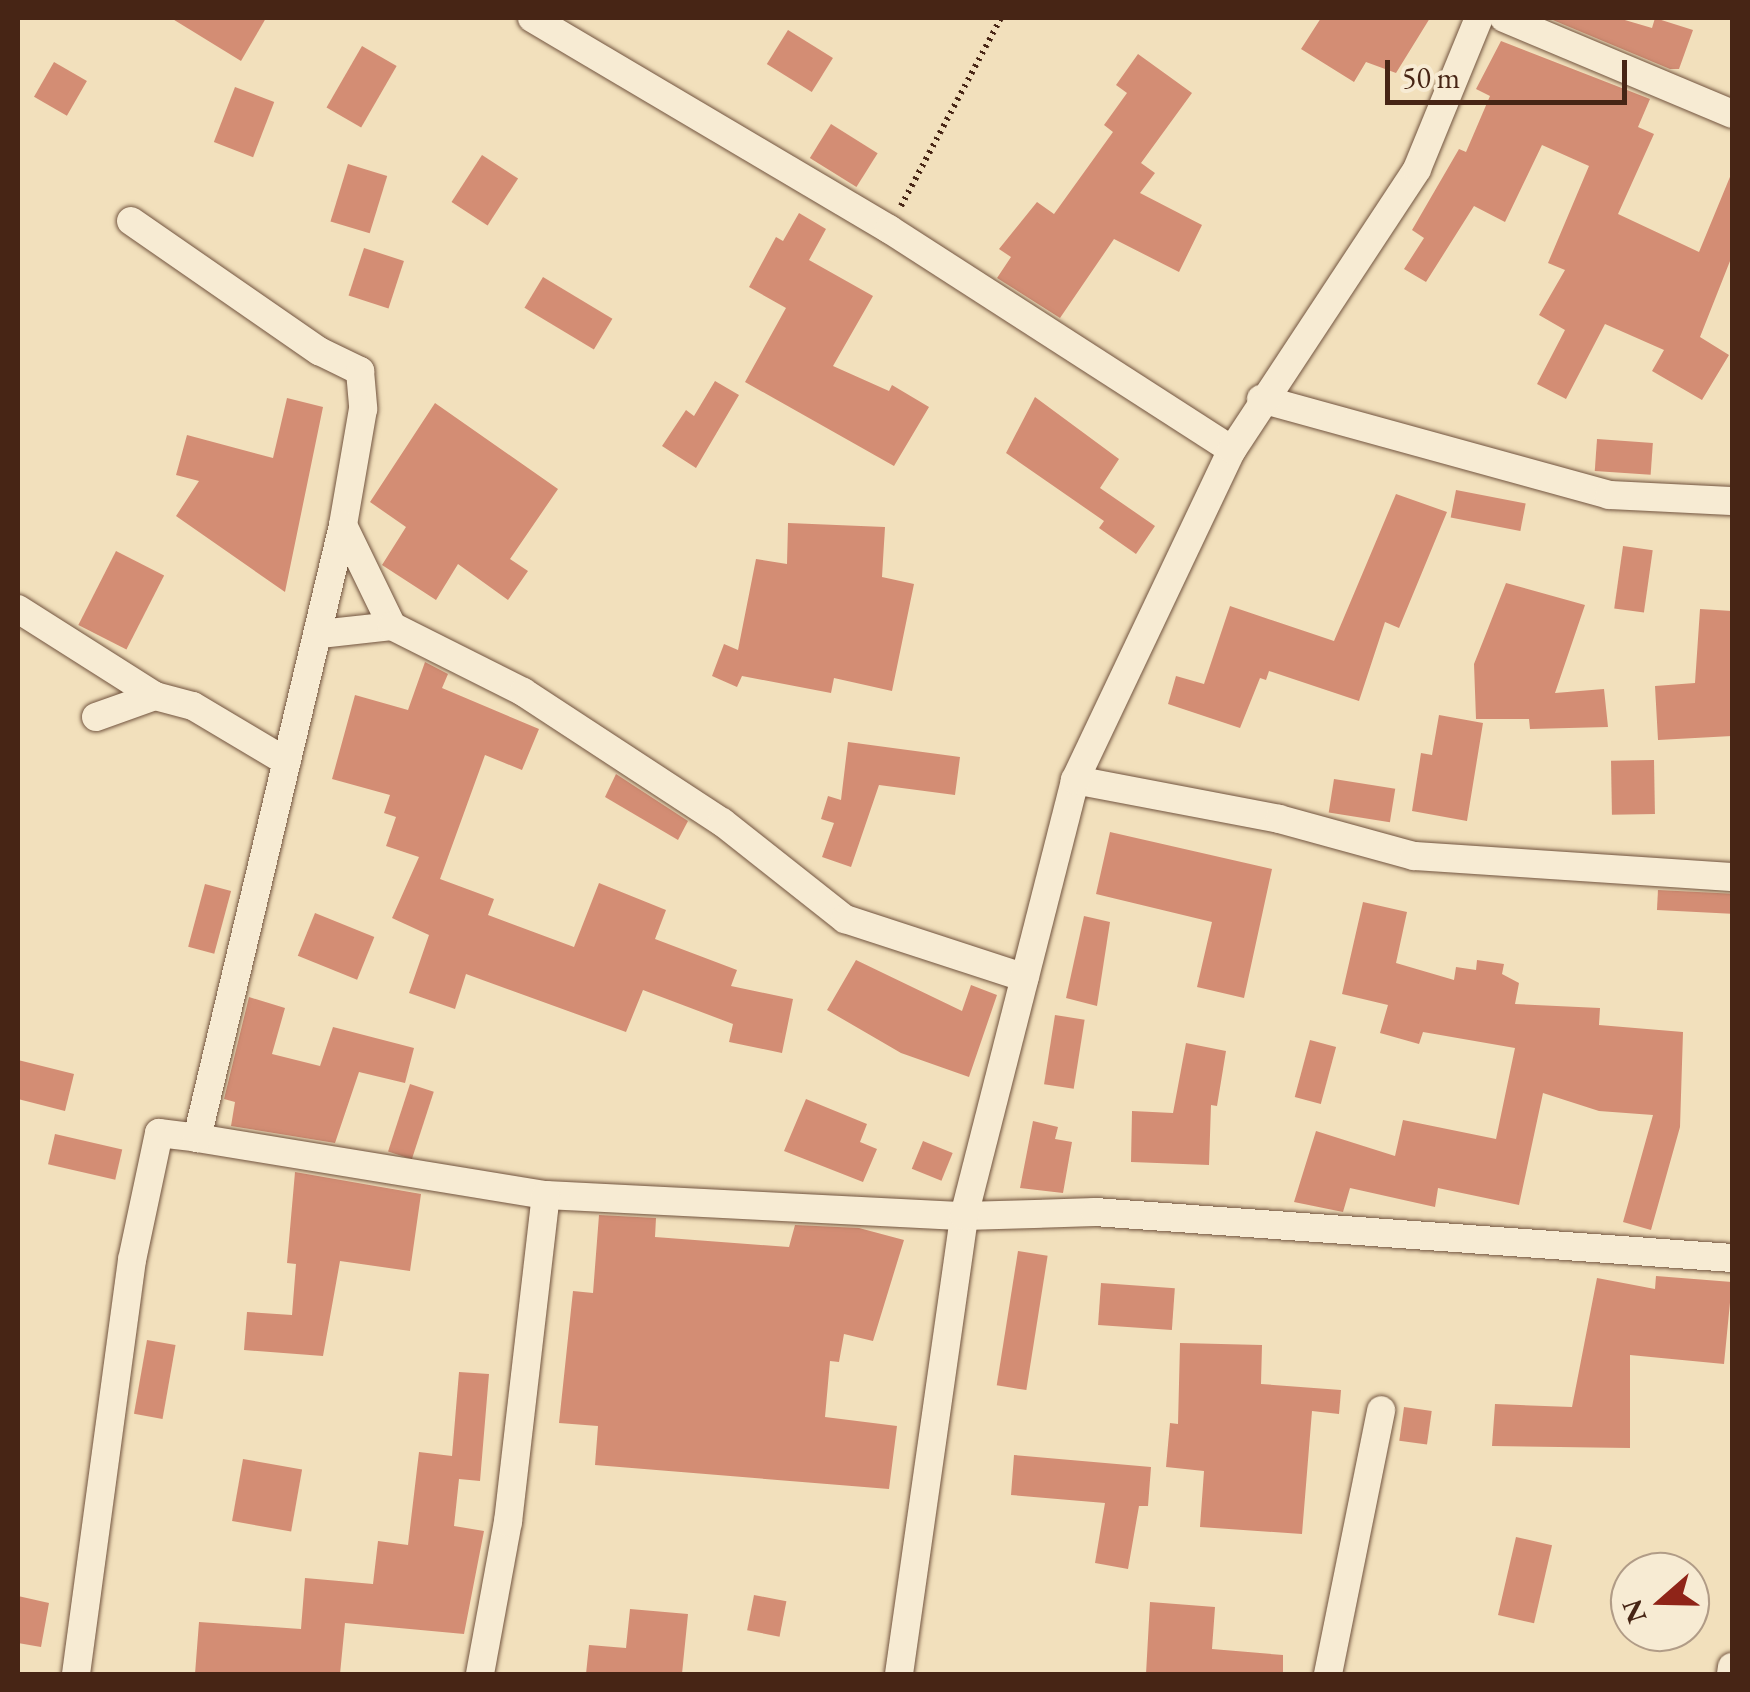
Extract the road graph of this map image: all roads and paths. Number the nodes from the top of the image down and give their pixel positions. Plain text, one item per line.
1 (532, 18) edge
2 (1001, 18) edge
3 (1478, 18) edge
4 (1504, 18) edge
5 (568, 27) edge
6 (1732, 114) edge
7 (130, 221) dead end
8 (889, 229) junction
9 (1261, 399) junction
10 (1232, 450) junction
11 (1732, 501) edge
12 (343, 524) junction
13 (18, 609) edge
14 (392, 626) junction
15 (320, 634) junction
16 (154, 696) junction
17 (96, 717) dead end
18 (287, 762) junction
19 (1076, 780) junction
20 (1732, 878) edge
21 (1025, 978) junction
22 (197, 1138) junction
23 (546, 1195) junction
24 (964, 1216) junction
25 (1732, 1258) edge
26 (1381, 1410) dead end
27 (1732, 1666) edge
28 (76, 1674) edge
29 (480, 1674) edge
30 (899, 1674) edge
31 (1328, 1674) edge
32 (1731, 1674) edge

1 - 5 street
2 - 8 path
3 - 9 street
4 - 6 street
5 - 8 street
7 - 12 street
8 - 10 street
9 - 10 street
9 - 11 street
10 - 19 street
12 - 14 street
12 - 15 street
13 - 16 street
14 - 15 street
14 - 21 street
15 - 18 street
16 - 17 street
16 - 18 street
18 - 22 street
19 - 20 street
19 - 21 street
21 - 24 street
22 - 23 street
22 - 28 street
23 - 24 street
23 - 29 street
24 - 25 street
24 - 30 street
26 - 31 street
27 - 32 street

